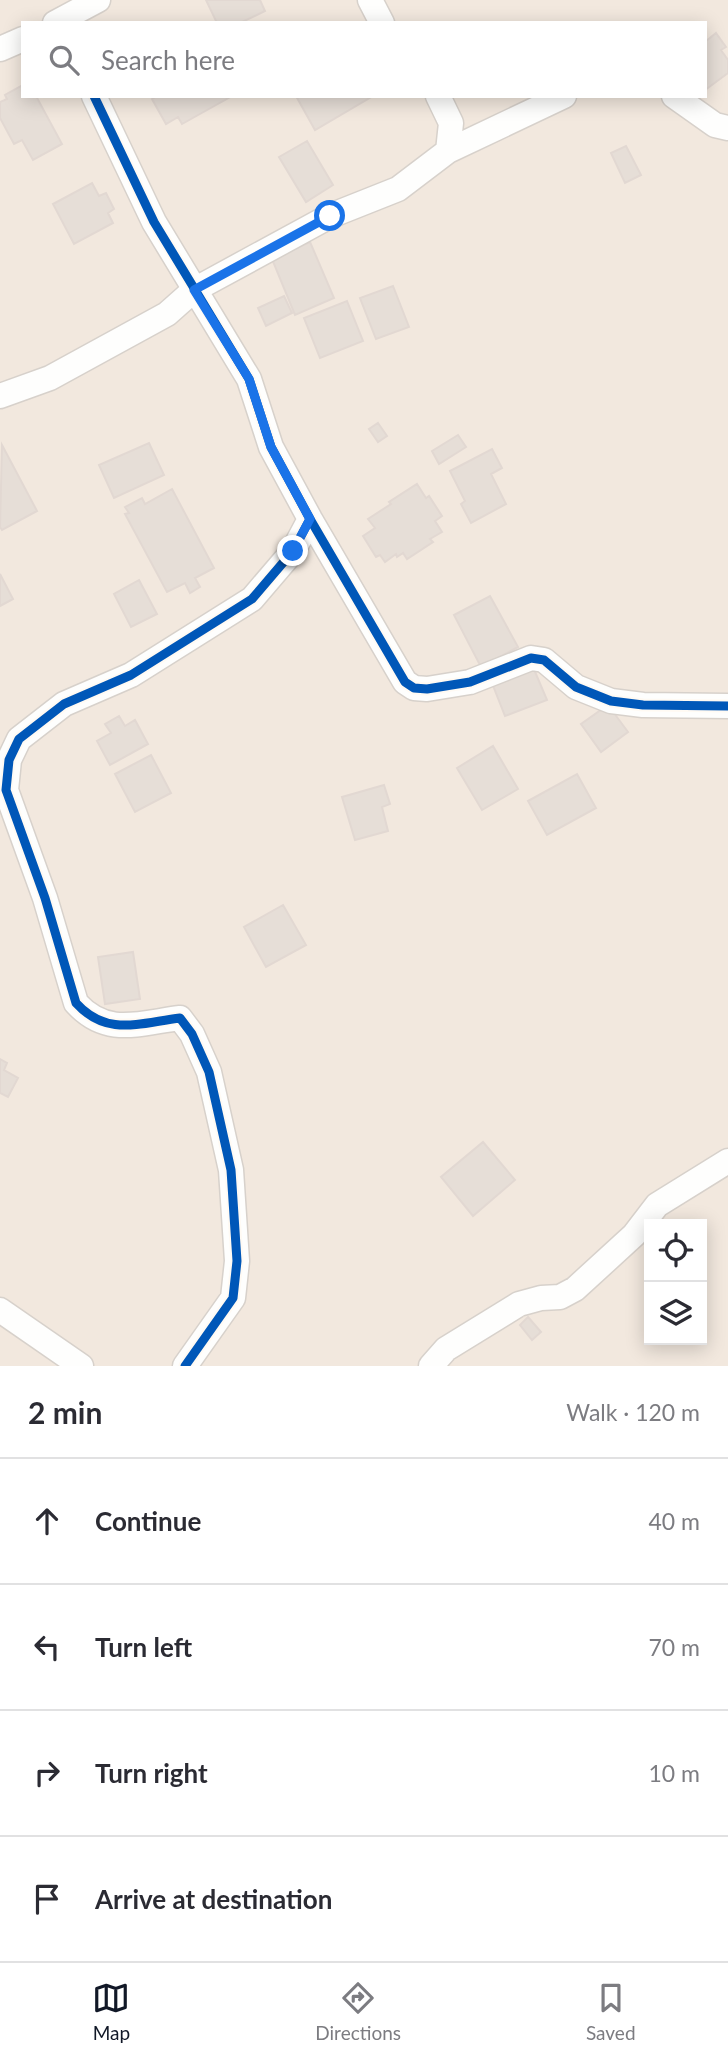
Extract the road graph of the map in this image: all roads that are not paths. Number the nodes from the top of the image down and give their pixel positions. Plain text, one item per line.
1 (370, 0) edge
2 (93, 9) edge
3 (60, 21) edge
4 (381, 21) edge
5 (21, 40) edge
6 (0, 49) edge
7 (95, 98) edge
8 (439, 98) edge
9 (560, 98) edge
10 (677, 98) edge
11 (728, 128) edge
12 (448, 151) junction
13 (194, 290) junction
14 (0, 396) edge
15 (310, 519) junction
16 (728, 706) edge
17 (728, 1161) edge
18 (0, 1310) edge
19 (81, 1366) edge
20 (186, 1366) edge
21 (431, 1366) edge

1 - 4 street
2 - 3 street
5 - 6 street
7 - 13 street
8 - 12 street
9 - 12 street
10 - 11 street
12 - 13 street
13 - 14 street
13 - 15 street
15 - 16 street
15 - 20 street
17 - 21 street
18 - 19 street

